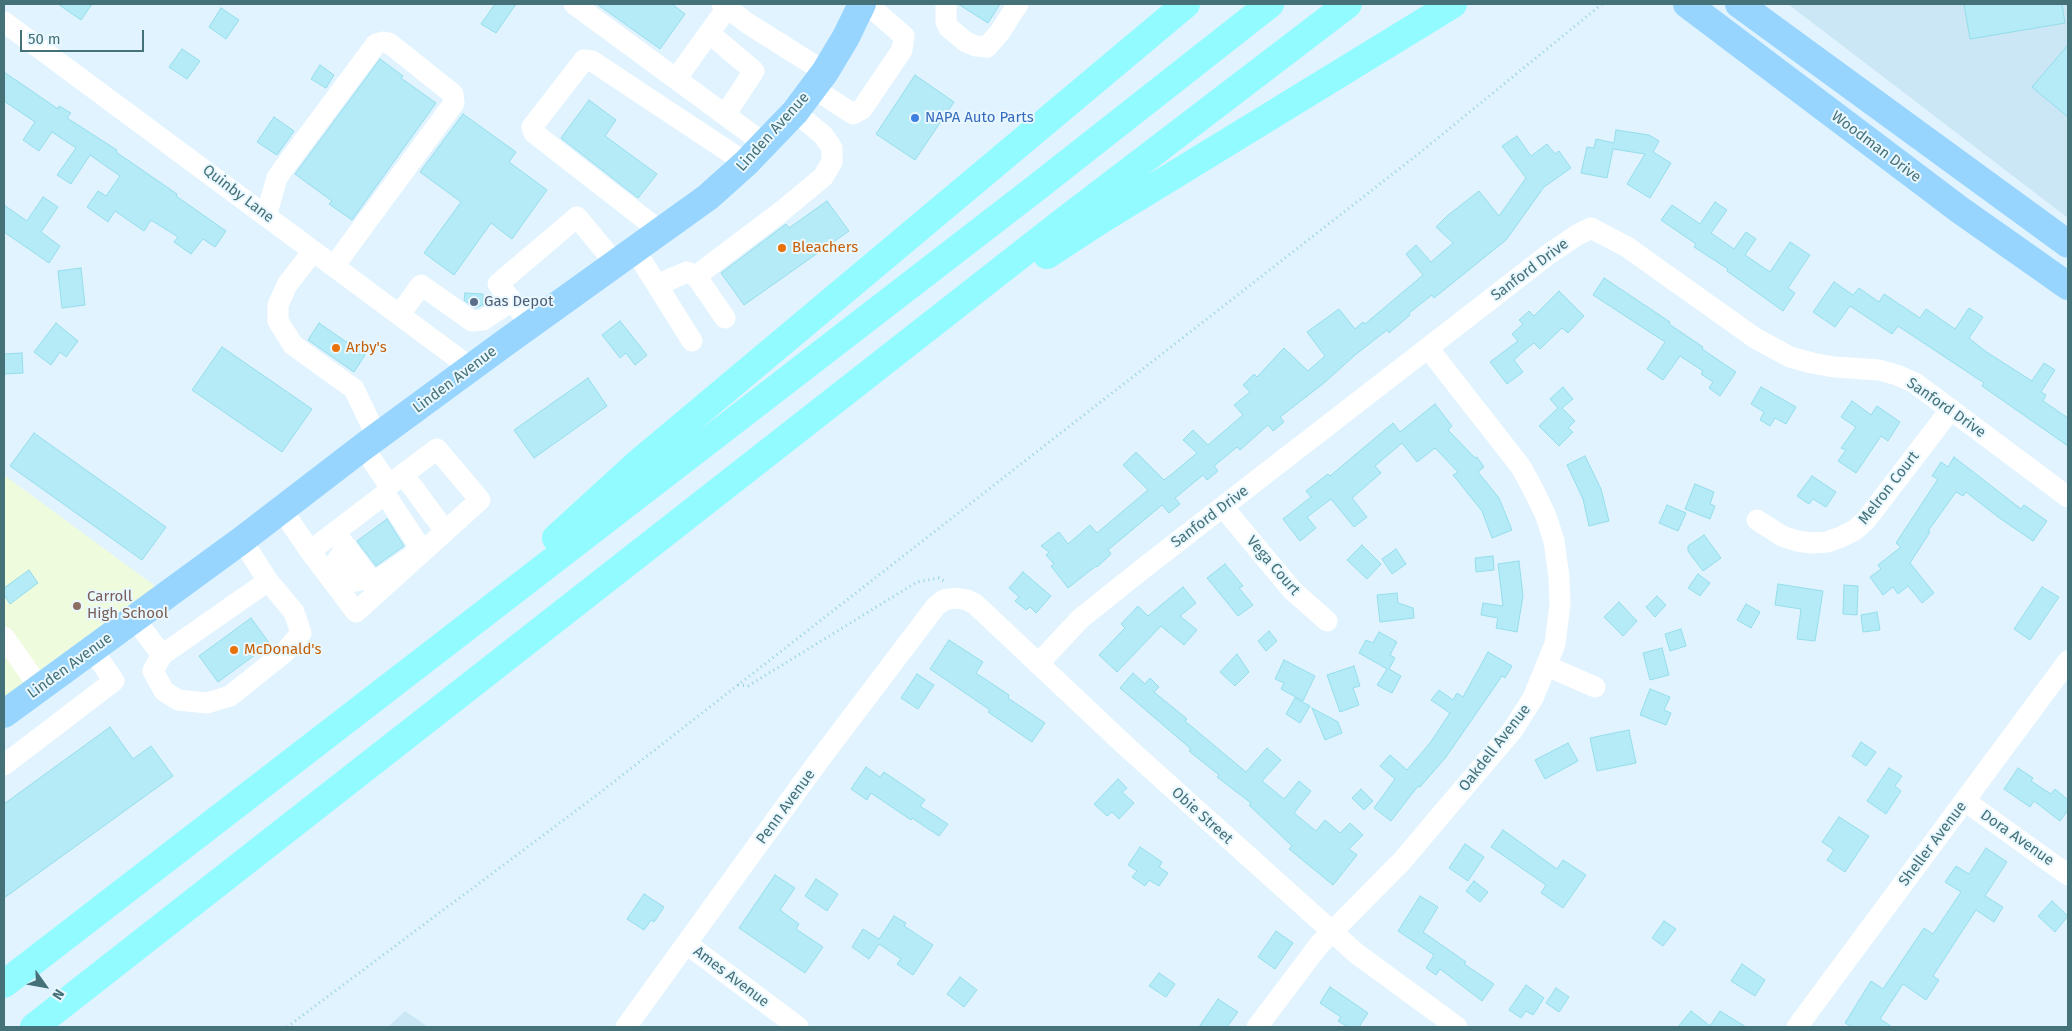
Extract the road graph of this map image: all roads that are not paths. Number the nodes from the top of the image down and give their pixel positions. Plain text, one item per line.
1 (574, 4) edge
2 (862, 4) edge
3 (867, 4) edge
4 (946, 4) edge
5 (1018, 4) edge
6 (1186, 4) edge
7 (1270, 4) edge
8 (1348, 4) edge
9 (1454, 4) edge
10 (1686, 4) edge
11 (1739, 4) edge
12 (724, 6) edge
13 (4, 22) edge
14 (709, 33) junction
15 (676, 78) junction
16 (819, 80) junction
17 (795, 112) junction
18 (725, 115) junction
19 (766, 145) junction
20 (746, 164) junction
21 (266, 216) junction
22 (660, 231) junction
23 (2068, 244) edge
24 (313, 250) junction
25 (625, 256) junction
26 (334, 266) junction
27 (696, 276) junction
28 (657, 285) junction
29 (2068, 286) edge
30 (512, 301) junction
31 (400, 314) junction
32 (725, 318) dead end
33 (530, 324) junction
34 (692, 340) dead end
35 (1428, 348) junction
36 (471, 368) junction
37 (838, 398) junction
38 (1950, 409) junction
39 (370, 442) junction
40 (392, 484) junction
41 (2068, 497) edge
42 (1223, 507) junction
43 (282, 510) junction
44 (1757, 520) dead end
45 (445, 531) junction
46 (340, 539) junction
47 (242, 540) junction
48 (310, 551) junction
49 (268, 581) junction
50 (955, 598) joint
51 (134, 618) junction
52 (1327, 622) dead end
53 (4, 637) edge
54 (92, 649) junction
55 (162, 655) junction
56 (430, 655) junction
57 (2068, 661) edge
58 (1038, 664) junction
59 (1547, 666) junction
60 (1595, 687) dead end
61 (40, 688) junction
62 (4, 714) edge
63 (4, 765) edge
64 (1965, 801) junction
65 (2068, 875) edge
66 (1332, 931) junction
67 (687, 944) junction
68 (4, 984) edge
69 (34, 1027) edge
70 (626, 1027) edge
71 (798, 1027) edge
72 (1257, 1027) edge
73 (1456, 1027) edge
74 (1797, 1027) edge

1 - 15 street
2 - 16 main road, Linden Avenue
3 - 16 street
4 - 5 street
6 - 56 highway
7 - 56 highway
8 - 37 highway
9 - 37 highway
10 - 29 main road, Woodman Drive
11 - 23 main road
12 - 14 street
12 - 16 street
13 - 21 street, Quinby Lane
14 - 15 street
14 - 18 street
15 - 18 street
16 - 17 main road, Linden Avenue
17 - 19 main road, Linden Avenue
17 - 27 street
18 - 19 street
19 - 20 main road, Linden Avenue
20 - 22 main road, Linden Avenue
20 - 22 street
21 - 24 street, Quinby Lane
21 - 26 street
22 - 25 main road, Linden Avenue
24 - 26 street, Quinby Lane
24 - 39 street
25 - 28 street
25 - 30 street
25 - 33 main road, Linden Avenue
26 - 31 street, Quinby Lane
27 - 28 street
27 - 32 street
28 - 34 street
30 - 31 street
30 - 33 street
31 - 36 street, Quinby Lane
33 - 36 main road, Linden Avenue
35 - 38 street, Sanford Drive
35 - 42 street, Sanford Drive
35 - 59 street, Oakdell Avenue
36 - 39 main road, Linden Avenue
37 - 69 highway
38 - 41 street, Sanford Drive
38 - 44 street, Melron Court
39 - 40 street
39 - 43 main road, Linden Avenue
40 - 45 street
40 - 45 street
40 - 46 street
40 - 46 street
42 - 52 street, Vega Court
42 - 58 street, Sanford Drive
43 - 47 main road, Linden Avenue
43 - 48 street
45 - 48 street
46 - 48 street
47 - 49 street
47 - 51 main road, Linden Avenue
49 - 55 street
49 - 55 street
50 - 58 street, Obie Street
50 - 67 street, Penn Avenue
51 - 54 main road, Linden Avenue
51 - 55 street
53 - 61 street
54 - 61 main road, Linden Avenue
54 - 63 street
56 - 68 highway
57 - 64 street, Sheller Avenue
58 - 66 street, Obie Street
59 - 60 street
59 - 66 street, Oakdell Avenue
61 - 62 main road, Linden Avenue
64 - 65 street, Dora Avenue
64 - 74 street, Sheller Avenue
66 - 72 street, Oakdell Avenue
66 - 73 street, Obie Street
67 - 70 street, Penn Avenue
67 - 71 street, Ames Avenue

